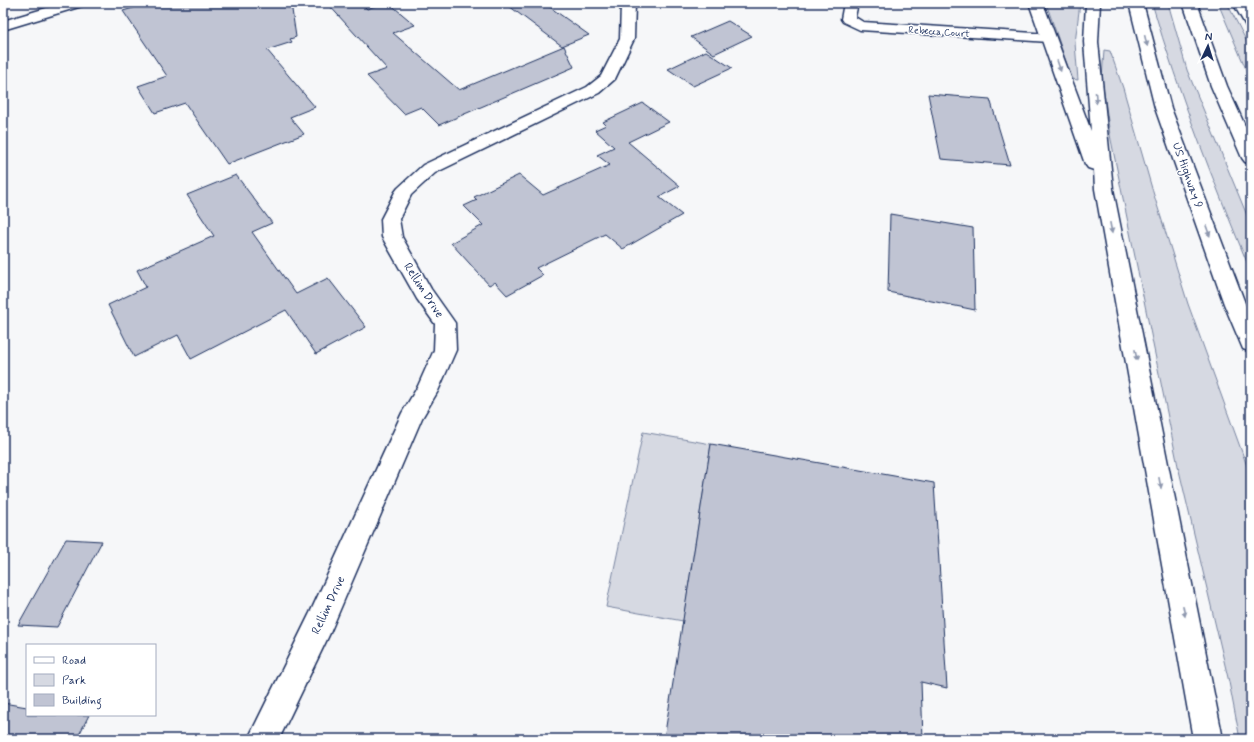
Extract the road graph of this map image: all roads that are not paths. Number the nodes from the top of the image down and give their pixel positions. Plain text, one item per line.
1 (77, 3) edge
2 (628, 3) edge
3 (851, 3) edge
4 (1036, 3) edge
5 (1093, 3) edge
6 (1136, 3) edge
7 (1190, 3) edge
8 (1240, 3) edge
9 (1251, 23) edge
10 (3, 26) edge
11 (1049, 38) junction
12 (1219, 86) junction
13 (1251, 128) edge
14 (1251, 158) edge
15 (1104, 189) junction
16 (1251, 343) edge
17 (263, 739) edge
18 (1208, 739) edge

1 - 10 main road
2 - 17 main road, Rellim Drive
3 - 11 main road, Rebecca Court
4 - 11 main road
5 -> 15 main road
6 -> 16 main road, US Highway 9
7 - 12 main road
8 - 9 main road
11 -> 15 main road
12 - 13 main road
12 - 14 main road
15 -> 18 main road

